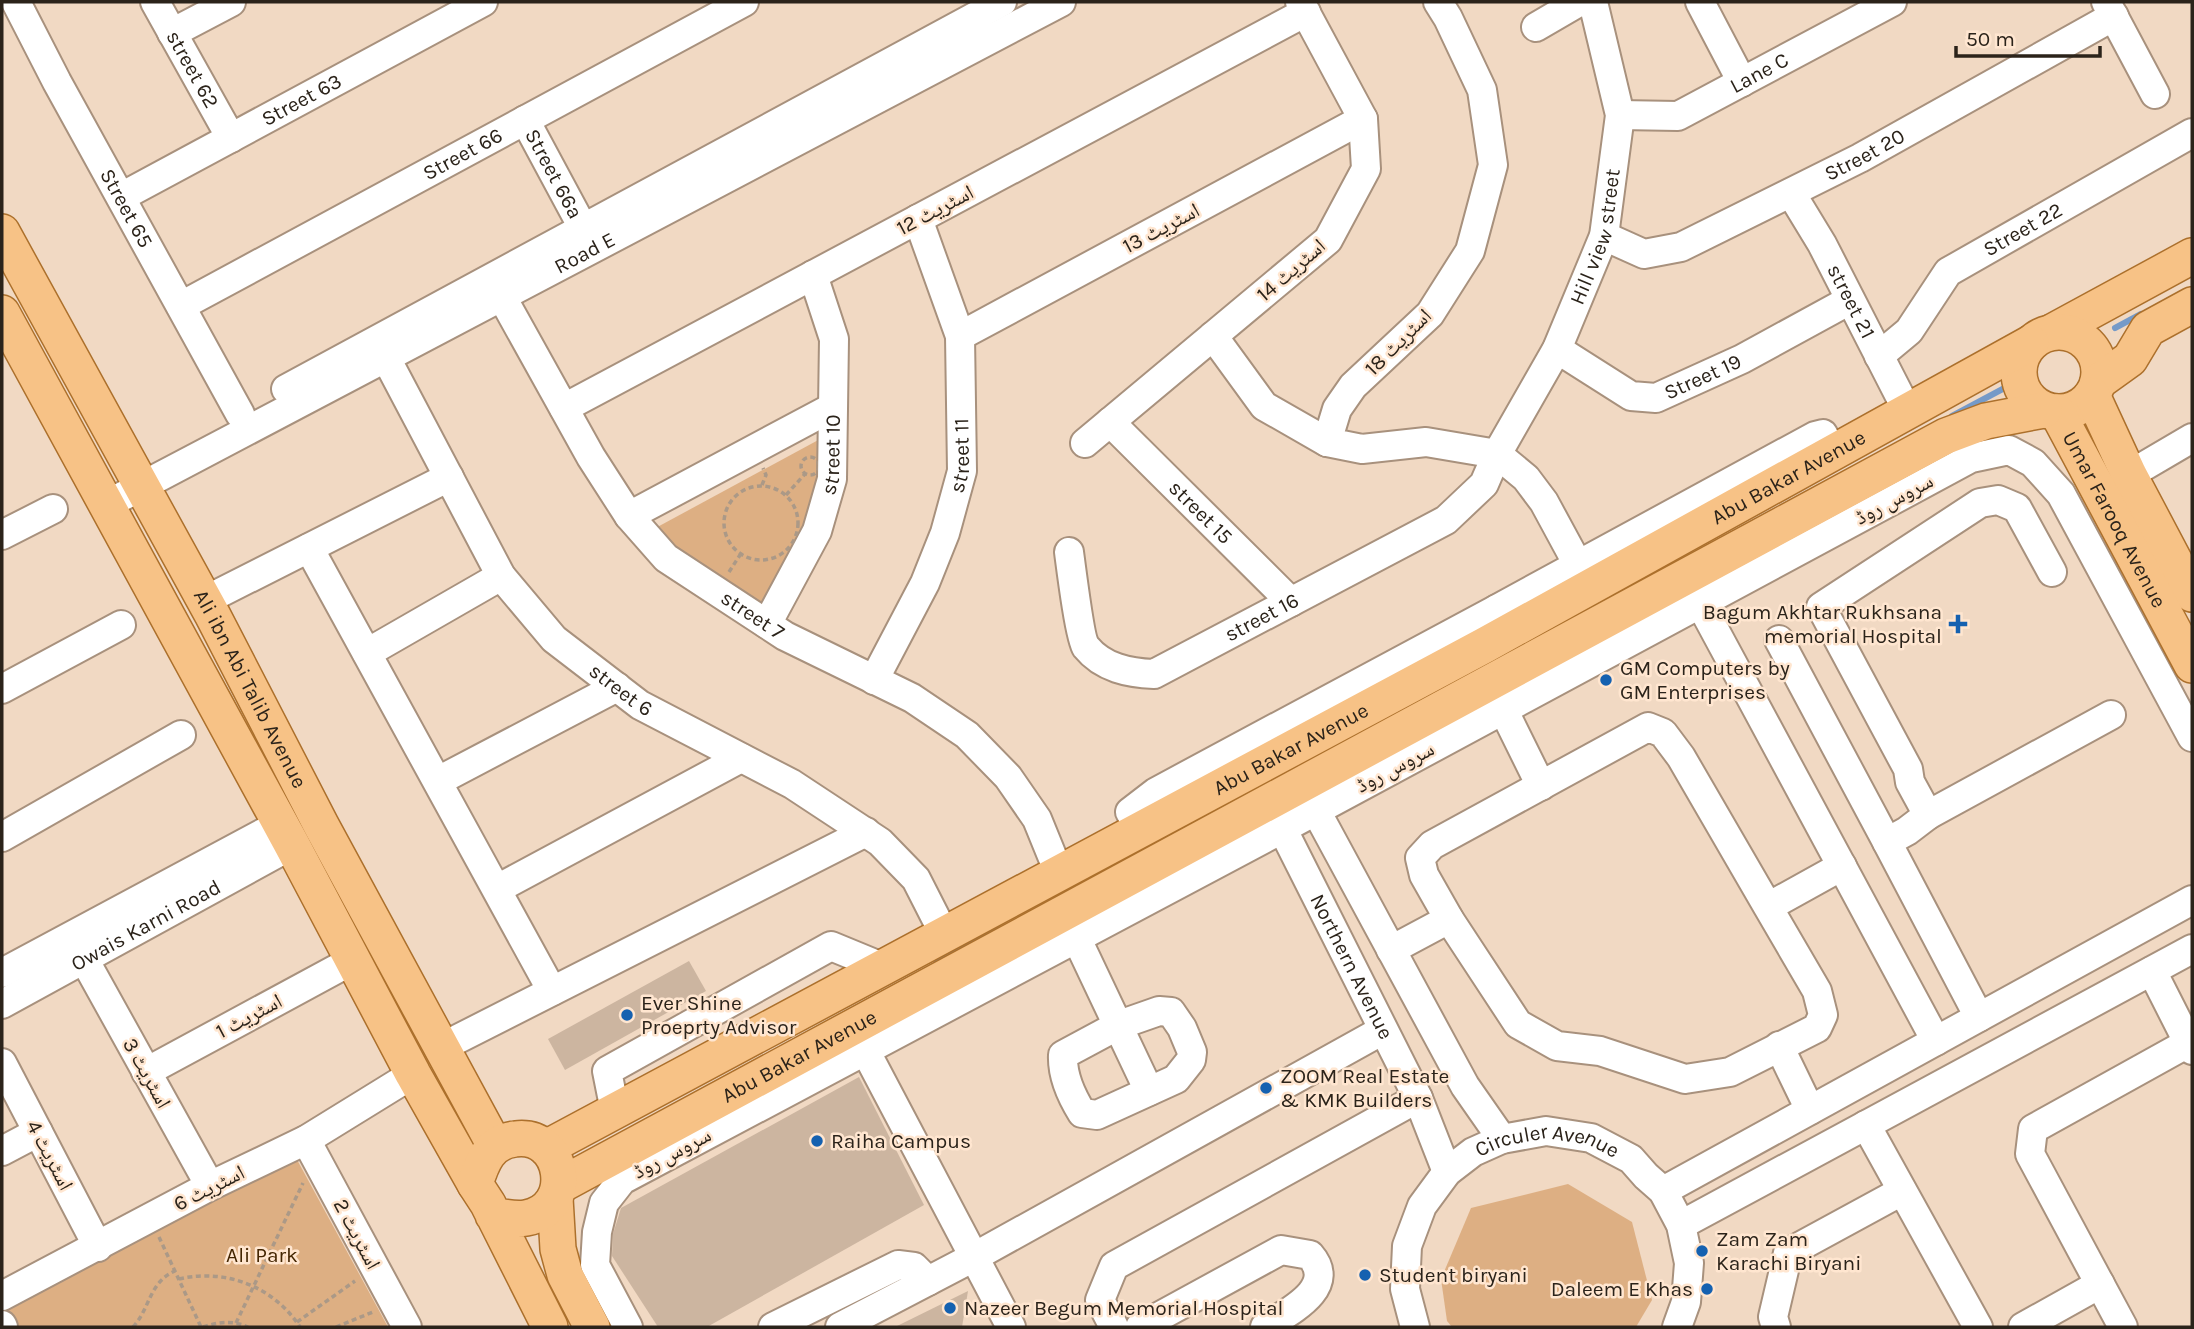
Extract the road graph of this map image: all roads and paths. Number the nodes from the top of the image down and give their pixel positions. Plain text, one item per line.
1 (16, 2) edge
2 (155, 2) edge
3 (231, 2) edge
4 (483, 2) edge
5 (744, 2) edge
6 (1002, 2) edge
7 (1062, 2) edge
8 (1438, 2) edge
9 (1579, 2) edge
10 (1593, 2) edge
11 (1700, 2) edge
12 (1892, 2) edge
13 (1303, 7) edge
14 (2110, 9) edge
15 (1845, 13) edge
16 (1536, 27) dead end
17 (172, 33) junction
18 (1742, 82) junction
19 (2155, 94) dead end
20 (1620, 115) junction
21 (1363, 119) junction
22 (525, 120) junction
23 (2192, 133) edge
24 (231, 138) junction
25 (1791, 192) junction
26 (121, 197) junction
27 (918, 219) junction
28 (583, 228) junction
29 (2, 232) edge
30 (1604, 236) junction
31 (2192, 256) edge
32 (813, 275) junction
33 (502, 297) junction
34 (1850, 300) junction
35 (2192, 305) edge
36 (181, 306) junction
37 (2, 313) edge
38 (1213, 336) junction
39 (960, 337) junction
40 (2042, 337) junction
41 (1557, 349) junction
42 (1879, 356) junction
43 (386, 358) junction
44 (2095, 388) junction
45 (833, 407) junction
46 (564, 408) junction
47 (2051, 411) junction
48 (1908, 412) junction
49 (240, 414) junction
50 (1111, 422) junction
51 (2192, 438) edge
52 (1327, 442) junction
53 (1086, 443) dead end
54 (1497, 454) junction
55 (805, 474) dead end
56 (2129, 475) junction
57 (449, 477) junction
58 (136, 480) junction
59 (786, 495) junction
60 (102, 498) junction
61 (53, 509) dead end
62 (629, 516) junction
63 (2, 535) edge
64 (309, 548) junction
65 (1069, 552) dead end
66 (2052, 572) dead end
67 (1584, 575) junction
68 (502, 576) junction
69 (2192, 594) edge
70 (204, 601) junction
71 (1291, 602) junction
72 (1700, 603) junction
73 (767, 624) junction
74 (121, 625) dead end
75 (1779, 640) dead end
76 (367, 653) junction
77 (2192, 666) edge
78 (874, 680) junction
79 (617, 687) junction
80 (2, 689) edge
81 (1503, 709) junction
82 (2111, 715) dead end
83 (181, 735) dead end
84 (2192, 737) edge
85 (741, 758) junction
86 (438, 781) junction
87 (1541, 786) junction
88 (1308, 797) junction
89 (1928, 815) junction
90 (1276, 816) junction
91 (866, 832) junction
92 (286, 834) junction
93 (2, 837) edge
94 (1886, 842) junction
95 (1842, 866) junction
96 (1059, 873) junction
97 (496, 889) junction
98 (2192, 900) edge
99 (1768, 907) junction
100 (1449, 919) junction
101 (944, 934) junction
102 (1076, 937) junction
103 (2192, 949) edge
104 (1391, 950) junction
105 (84, 959) junction
106 (353, 960) junction
107 (2152, 971) junction
108 (2, 973) edge
109 (552, 990) junction
110 (2, 1004) edge
111 (1979, 1017) junction
112 (1119, 1024) junction
113 (1383, 1030) junction
114 (1936, 1041) junction
115 (442, 1046) junction
116 (1779, 1046) junction
117 (2190, 1046) edge
118 (865, 1050) junction
119 (2, 1063) edge
120 (146, 1072) junction
121 (413, 1074) junction
122 (1149, 1091) junction
123 (1418, 1098) junction
124 (1810, 1110) junction
125 (1866, 1125) junction
126 (38, 1132) junction
127 (1502, 1139) junction
128 (495, 1146) junction
129 (546, 1148) junction
130 (311, 1149) junction
131 (2, 1152) edge
132 (1447, 1172) junction
133 (475, 1184) junction
134 (211, 1186) junction
135 (1663, 1191) junction
136 (1902, 1191) junction
137 (557, 1192) junction
138 (494, 1215) junction
139 (150, 1219) junction
140 (1681, 1225) junction
141 (98, 1247) junction
142 (974, 1257) junction
143 (375, 1267) junction
144 (175, 1271) junction
145 (179, 1279) junction
146 (928, 1281) junction
147 (2100, 1284) junction
148 (253, 1286) junction
149 (2, 1296) edge
150 (394, 1303) junction
151 (297, 1322) junction
152 (539, 1322) edge
153 (236, 1323) junction
154 (133, 1327) edge
155 (202, 1327) edge
156 (248, 1327) edge
157 (300, 1327) edge
158 (336, 1327) edge
159 (407, 1327) edge
160 (593, 1327) edge
161 (628, 1327) edge
162 (773, 1327) edge
163 (840, 1327) edge
164 (1012, 1327) edge
165 (1114, 1327) edge
166 (1140, 1327) edge
167 (1265, 1327) edge
168 (1415, 1327) edge
169 (1677, 1327) edge
170 (1776, 1327) edge
171 (1978, 1327) edge
172 (2023, 1327) edge
173 (2123, 1327) edge

1 - 26 street, Street 65
2 - 17 street, street 62
3 - 17 street
4 - 24 street, Street 63
5 - 22 street, Street 66
6 - 28 street, Road E
7 - 33 street, Road E
8 - 52 street, اسٹریٹ 18
9 - 16 street
10 - 20 street, Hill view street
11 - 18 street
12 - 15 street, Lane C
13 - 21 street, اسٹریٹ 14
13 - 27 street, اسٹریٹ 12
14 - 19 street
14 - 25 street, Street 20
15 - 18 street, Lane C
17 - 24 street, street 62
18 - 20 street, Lane C
20 - 30 street, Hill view street
21 - 38 street, اسٹریٹ 14
21 - 39 street, اسٹریٹ 13
22 - 28 street, Street 66a
22 - 36 street, Street 66
23 - 42 street, Street 22
24 - 26 street, Street 63
25 - 30 street, Street 20
25 - 34 street, street 21
26 - 36 street, Street 65
27 - 32 street, اسٹریٹ 12
27 - 39 street, street 11
28 - 49 street, Road E
29 - 58 main road, Ali ibn Abi Talib Avenue
30 - 41 street, Hill view street
31 - 40 main road, Abu Bakar Avenue
32 - 45 street, street 10
32 - 46 street, اسٹریٹ 12
33 - 43 street, Road E
33 - 46 street, street 7
34 - 41 street, Street 19
34 - 42 street, street 21
35 - 44 main road
36 - 49 street, Street 65
37 - 60 main road, Ali ibn Abi Talib Avenue
38 - 50 street, اسٹریٹ 14
38 - 52 street
39 - 78 street, street 11
40 - 44 main road
40 - 47 main road
40 - 48 main road, Abu Bakar Avenue
41 - 54 street, Hill view street
42 - 48 street, street 21
43 - 57 street, street 6
43 - 58 street, Road E
44 - 47 main road
44 - 56 main road, Umar Farooq Avenue
45 - 62 street
45 - 73 street, street 10
46 - 62 street, street 7
47 - 77 main road, Umar Farooq Avenue
47 - 88 main road, Abu Bakar Avenue
48 - 67 main road, Abu Bakar Avenue
49 - 58 street, Road E
50 - 53 street, اسٹریٹ 14
50 - 71 street, street 15
51 - 56 street
52 - 54 street
54 - 67 street
54 - 71 street, street 16
55 - 59 path
56 - 69 main road, Umar Farooq Avenue
57 - 64 street
57 - 68 street, street 6
58 - 60 street, Road E
58 - 70 main road, Ali ibn Abi Talib Avenue
59 - 59 path
60 - 92 main road, Ali ibn Abi Talib Avenue
61 - 63 street
62 - 73 street, street 7
64 - 70 street
64 - 76 street
65 - 71 street, street 16
66 - 89 street
67 - 96 main road, Abu Bakar Avenue
68 - 76 street
68 - 79 street, street 6
70 - 115 main road, Ali ibn Abi Talib Avenue
72 - 81 street, سروس روڈ
72 - 84 street, سروس روڈ
72 - 95 street
73 - 78 street, street 7
74 - 80 street
75 - 94 street
76 - 86 street
78 - 96 street, street 7
79 - 85 street, street 6
79 - 86 street
81 - 87 street
81 - 88 street, سروس روڈ
82 - 89 street
83 - 93 street
85 - 91 street, street 6
85 - 97 street
86 - 97 street
87 - 99 street
87 - 100 street
88 - 90 main road, Abu Bakar Avenue
88 - 104 street, Northern Avenue
89 - 94 street
90 - 102 street, سروس روڈ
90 - 113 street, Northern Avenue
90 - 137 main road, Abu Bakar Avenue
91 - 101 street, street 6
91 - 109 street
92 - 105 street, Owais Karni Road
92 - 106 main road, Ali ibn Abi Talib Avenue
92 - 108 street, Owais Karni Road
94 - 111 street
95 - 99 street
95 - 114 street
96 - 101 main road, Abu Bakar Avenue
97 - 109 street
98 - 111 street
99 - 116 street
100 - 104 street
100 - 116 street
101 - 129 main road, Abu Bakar Avenue
102 - 112 street
102 - 118 street, سروس روڈ
103 - 107 street
104 - 127 street, Northern Avenue
105 - 110 street, Owais Karni Road
105 - 120 street, اسٹریٹ 3
106 - 120 street, اسٹریٹ 1
106 - 121 main road, Ali ibn Abi Talib Avenue
107 - 117 street
107 - 125 street
109 - 115 street
111 - 114 street
112 - 122 street
112 - 122 street
112 - 122 street
113 - 123 street, Northern Avenue
113 - 142 street
114 - 124 street
115 - 128 main road, Ali ibn Abi Talib Avenue
116 - 124 street
117 - 147 street
118 - 142 street
118 - 161 street, سروس روڈ
119 - 126 street, اسٹریٹ 4
120 - 134 street, اسٹریٹ 3
121 - 130 street, اسٹریٹ 6
121 - 133 main road, Ali ibn Abi Talib Avenue
123 - 132 street, Northern Avenue
123 - 165 street
124 - 135 street
125 - 136 street
125 - 140 street
126 - 131 street
126 - 141 street, اسٹریٹ 4
127 - 132 street, Circuler Avenue
127 - 135 street, Circuler Avenue
128 - 129 main road
128 - 133 main road
129 - 137 main road
130 - 134 street, اسٹریٹ 6
130 - 143 street, اسٹریٹ 2
130 - 148 path
132 - 168 street, Circuler Avenue
133 - 138 main road
134 - 139 street, اسٹریٹ 6
135 - 140 street, Circuler Avenue
136 - 170 street
136 - 171 street
137 - 138 main road
137 - 160 main road
138 - 152 main road
139 - 141 street, اسٹریٹ 6
139 - 144 path
140 - 169 street, Circuler Avenue
141 - 149 street, اسٹریٹ 6
142 - 146 street
142 - 164 street
143 - 150 street, اسٹریٹ 2
143 - 151 path
144 - 145 path
144 - 154 path
145 - 148 path
145 - 155 path
146 - 162 street
146 - 163 street
147 - 172 street
147 - 173 street
148 - 151 path
148 - 153 path
150 - 158 path
150 - 159 street, اسٹریٹ 2
151 - 157 path
153 - 155 path
153 - 156 path
166 - 167 street

